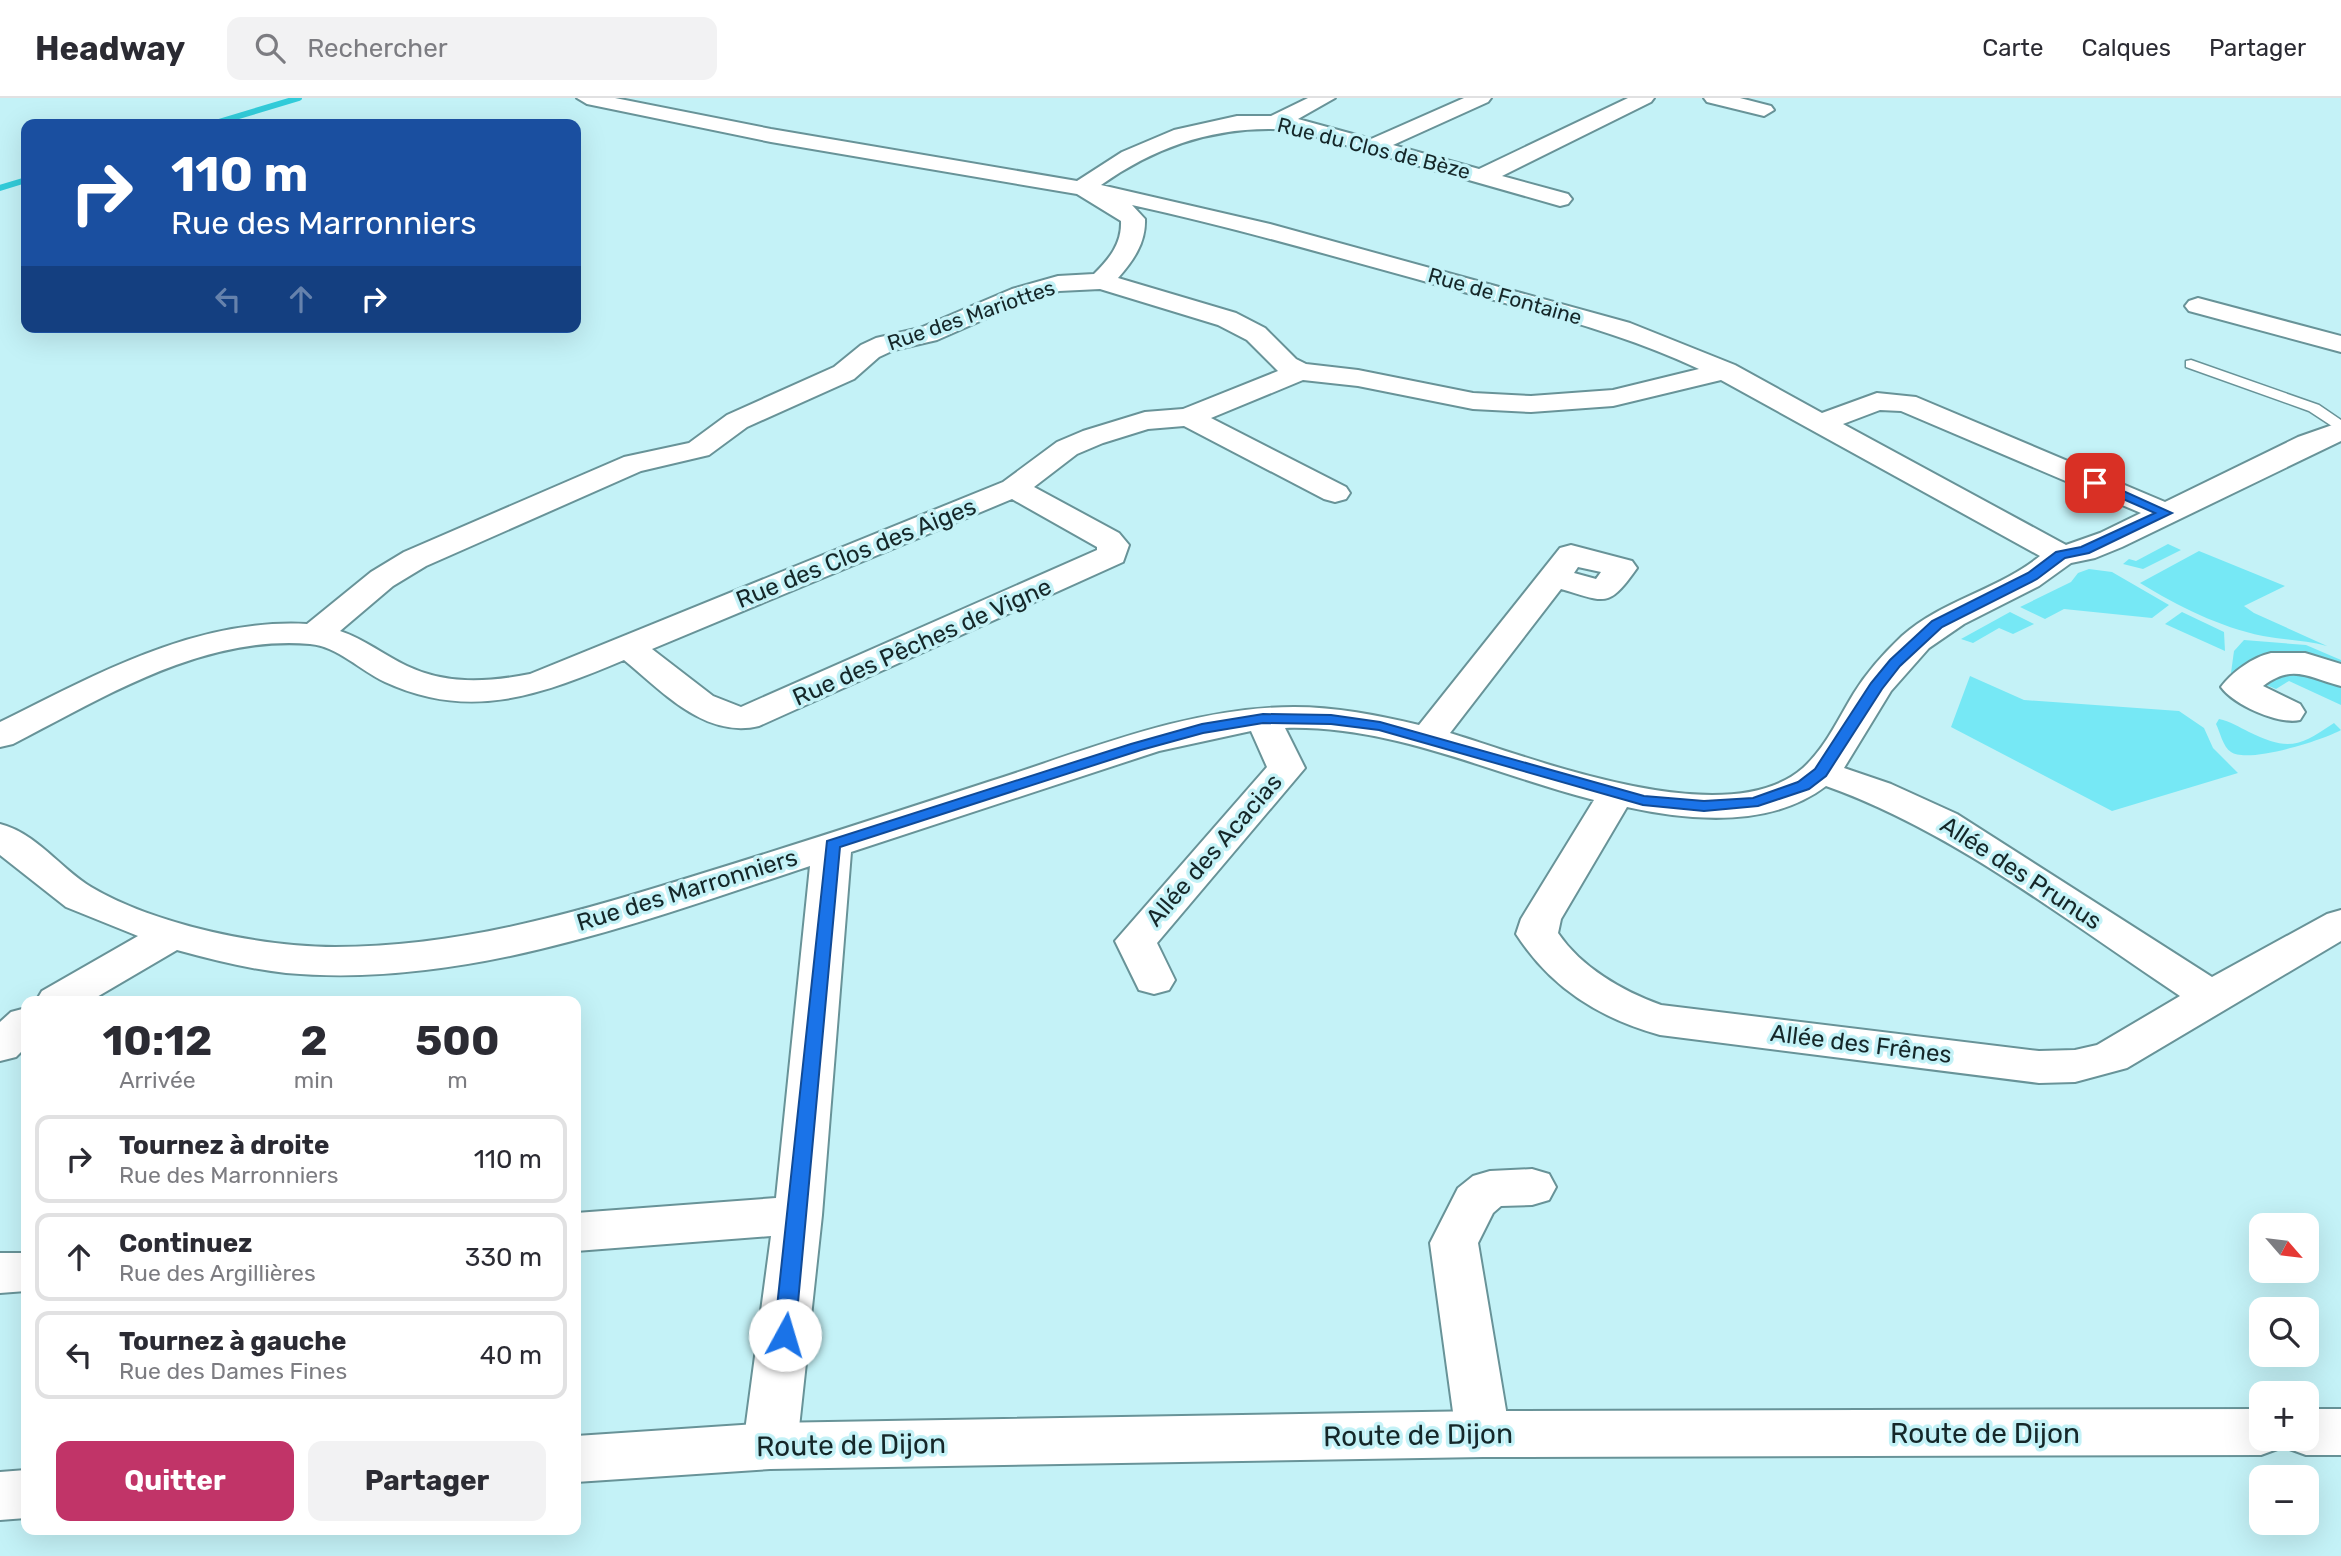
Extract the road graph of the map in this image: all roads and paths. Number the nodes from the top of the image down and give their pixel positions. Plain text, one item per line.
1 (587, 98) edge
2 (1325, 98) edge
3 (1481, 98) edge
4 (1644, 98) edge
5 (1714, 98) edge
6 (1764, 110) dead end
7 (1276, 121) junction
8 (1374, 146) junction
9 (1483, 176) junction
10 (1082, 188) junction
11 (1560, 199) dead end
12 (1101, 281) junction
13 (2198, 306) dead end
14 (2341, 344) edge
15 (2191, 364) dead end
16 (1725, 371) junction
17 (1300, 372) junction
18 (1188, 417) junction
19 (1821, 423) junction
20 (2341, 429) edge
21 (1014, 488) junction
22 (1335, 493) dead end
23 (2166, 513) junction
24 (2061, 555) junction
25 (1554, 578) dead end
26 (315, 634) junction
27 (629, 647) junction
28 (2341, 676) edge
29 (2287, 712) dead end
30 (1263, 719) junction
31 (0, 736) edge
32 (1427, 738) junction
33 (1820, 772) junction
34 (1616, 794) junction
35 (0, 836) edge
36 (832, 845) junction
37 (2341, 923) edge
38 (171, 935) junction
39 (1154, 980) dead end
40 (66, 996) edge
41 (2211, 996) junction
42 (21, 1027) edge
43 (0, 1046) edge
44 (1532, 1187) dead end
45 (798, 1215) junction
46 (581, 1232) edge
47 (21, 1272) edge
48 (0, 1273) edge
49 (2249, 1432) edge
50 (2319, 1432) edge
51 (2341, 1432) edge
52 (1483, 1434) junction
53 (770, 1446) junction
54 (581, 1459) edge
55 (21, 1494) edge
56 (0, 1496) edge

1 - 10 street, Rue de Fontaine
2 - 7 street
3 - 8 street
4 - 9 street
5 - 6 street
7 - 8 street, Rue du Clos de Bèze
7 - 10 street, Rue du Clos de Bèze
8 - 9 street, Rue du Clos de Bèze
9 - 11 street, Rue du Clos de Bèze
10 - 12 street
10 - 16 street, Rue de Fontaine
12 - 17 street, Rue des Mariottes
12 - 26 street, Rue des Mariottes
13 - 14 street
15 - 20 lane
16 - 17 street, Rue des Clos des Aiges
16 - 19 street, Rue de Fontaine
17 - 18 street, Rue des Clos des Aiges
18 - 21 street, Rue des Clos des Aiges
18 - 22 street
19 - 23 street
19 - 24 street, Rue de Fontaine
20 - 23 street
21 - 27 street, Rue des Clos des Aiges
21 - 27 street, Rue des Pêches de Vigne
23 - 24 street
24 - 33 street, Rue des Marronniers
25 - 32 street
26 - 27 street, Rue des Clos des Aiges
26 - 31 street, Rue des Clos des Aiges
28 - 29 street
30 - 32 street, Rue des Marronniers
30 - 36 street, Rue des Marronniers
30 - 39 street, Allée des Acacias
32 - 34 street, Rue des Marronniers
33 - 34 street, Rue des Marronniers
33 - 41 street, Allée des Prunus
34 - 41 street, Allée des Frênes
35 - 38 street, Rue des Marronniers
36 - 38 street, Rue des Marronniers
36 - 45 street
37 - 41 street, Allée des Frênes
38 - 40 street
42 - 43 street
44 - 52 street
45 - 46 street
45 - 53 street
47 - 48 street
49 - 52 street, Route de Dijon
50 - 51 street
52 - 53 street, Route de Dijon
53 - 54 street, Route de Dijon
55 - 56 street

